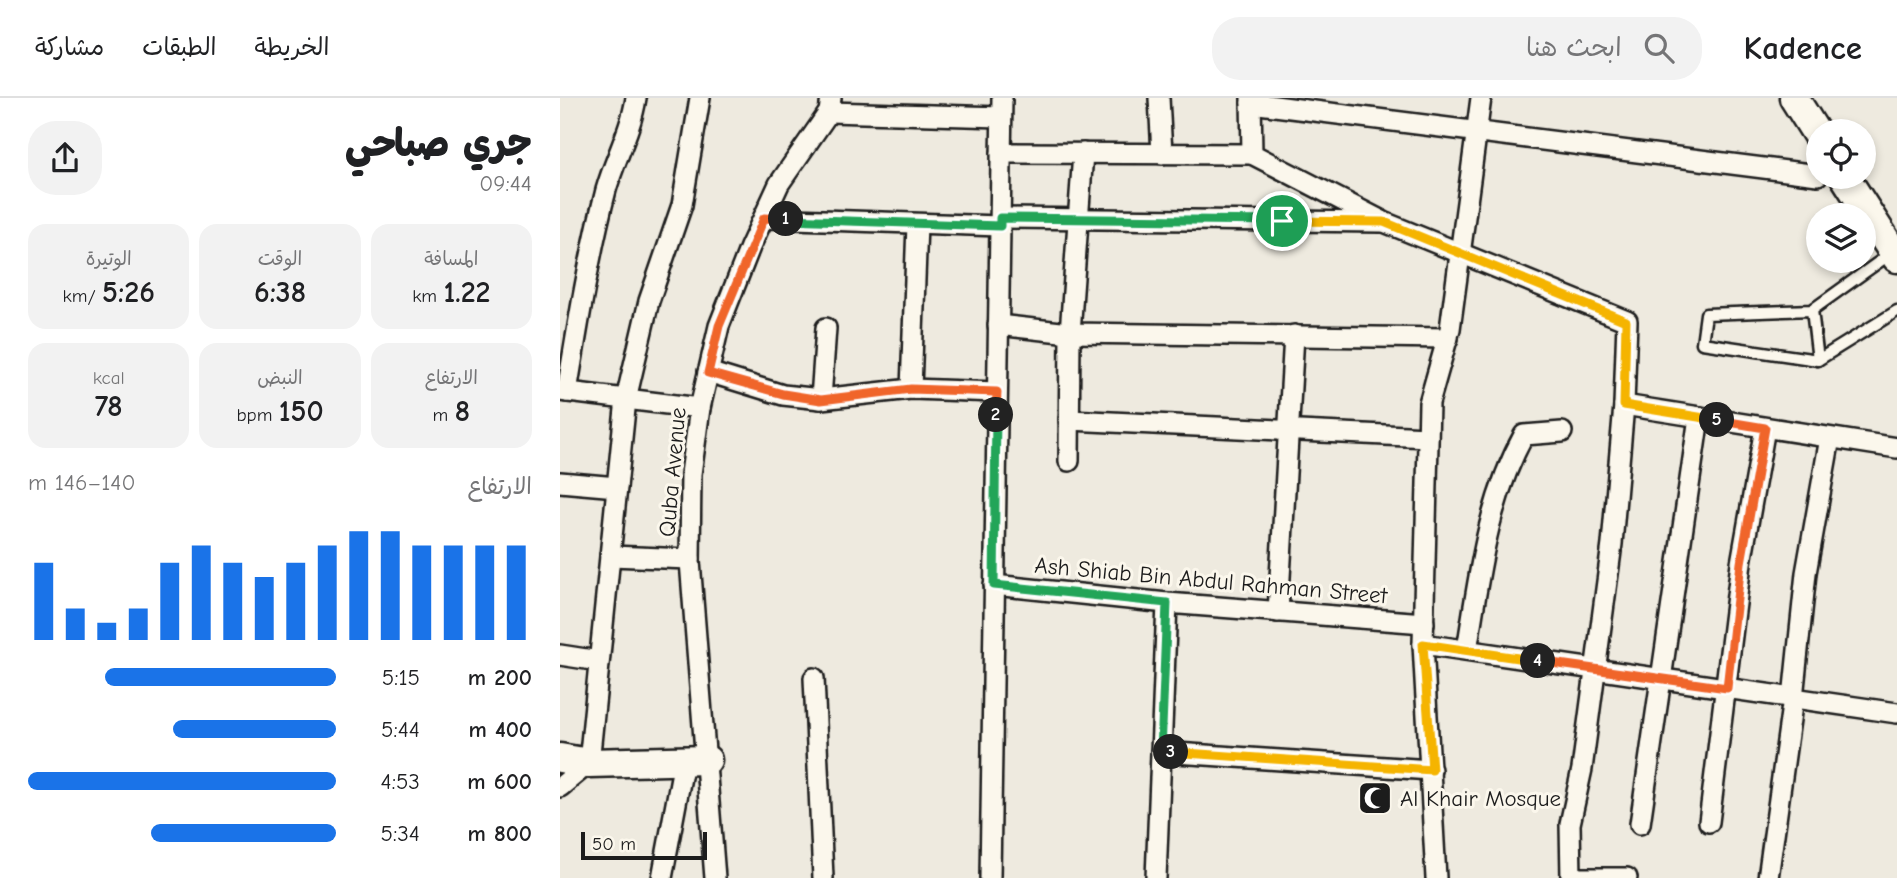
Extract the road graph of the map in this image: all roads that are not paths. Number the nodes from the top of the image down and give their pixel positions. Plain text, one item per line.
1 (636, 98) edge
2 (700, 98) edge
3 (1159, 98) edge
4 (1481, 98) edge
5 (1794, 98) edge
6 (1251, 101) edge
7 (830, 105) edge
8 (1001, 108) edge
9 (1807, 119) edge
10 (1476, 130) junction
11 (1001, 153) junction
12 (1083, 153) junction
13 (1162, 154) junction
14 (1252, 154) junction
15 (1806, 172) edge
16 (1850, 189) edge
17 (764, 218) junction
18 (1077, 219) junction
19 (1000, 222) junction
20 (1384, 222) junction
21 (918, 224) junction
22 (1460, 253) junction
23 (1895, 255) edge
24 (1812, 310) junction
25 (1897, 311) edge
26 (998, 325) junction
27 (826, 328) dead end
28 (1070, 333) junction
29 (1294, 335) junction
30 (1448, 338) junction
31 (1818, 360) junction
32 (708, 373) junction
33 (911, 389) junction
34 (564, 392) edge
35 (997, 392) junction
36 (626, 399) junction
37 (821, 400) junction
38 (1624, 405) junction
39 (700, 408) junction
40 (1699, 417) junction
41 (1069, 420) junction
42 (1289, 428) junction
43 (1765, 428) junction
44 (1562, 432) dead end
45 (1428, 437) junction
46 (1830, 438) junction
47 (1897, 448) edge
48 (1069, 461) dead end
49 (560, 482) edge
50 (617, 487) junction
51 (610, 556) junction
52 (690, 559) junction
53 (994, 585) junction
54 (1167, 603) junction
55 (1278, 612) junction
56 (1423, 623) junction
57 (1423, 644) junction
58 (1466, 650) junction
59 (560, 655) edge
60 (599, 660) junction
61 (1593, 669) junction
62 (814, 678) dead end
63 (1660, 678) junction
64 (1727, 688) junction
65 (1793, 698) junction
66 (1897, 713) edge
67 (1161, 752) junction
68 (560, 758) edge
69 (696, 761) junction
70 (589, 763) junction
71 (1432, 770) junction
72 (560, 786) edge
73 (1709, 822) dead end
74 (1640, 824) dead end
75 (662, 878) edge
76 (715, 878) edge
77 (823, 878) edge
78 (990, 878) edge
79 (1156, 878) edge
80 (1436, 878) edge
81 (1571, 878) edge
82 (1580, 878) edge
83 (1627, 878) edge
84 (1768, 878) edge

1 - 34 street
2 - 36 street
3 - 13 street
4 - 10 street
5 - 9 main road
6 - 10 street
6 - 14 street
7 - 8 street
7 - 17 street, Quba Avenue
8 - 11 street
10 - 15 street
10 - 22 street
11 - 12 street
11 - 19 street
12 - 13 street
12 - 18 street
13 - 14 street
14 - 20 street
16 - 23 main road
17 - 21 street
17 - 32 street, Quba Avenue
18 - 19 street
18 - 20 street
18 - 28 street
19 - 21 street
19 - 26 street
20 - 22 street
21 - 33 street
22 - 30 street
22 - 38 street
23 - 24 lane
24 - 31 lane
24 - 31 lane
25 - 31 lane
26 - 28 street
26 - 35 street
27 - 37 street
28 - 29 street
28 - 41 street
29 - 30 street
29 - 42 street
30 - 45 street
32 - 37 street
32 - 39 street, Quba Avenue
33 - 35 street
33 - 37 street
34 - 36 street
35 - 53 street
36 - 39 street
36 - 50 street
38 - 40 street
38 - 61 street
39 - 52 street, Quba Avenue
40 - 43 street
40 - 63 street
41 - 42 street
41 - 48 street
42 - 45 street
42 - 55 street
43 - 46 street
43 - 64 street
44 - 58 street
45 - 56 street
46 - 47 street
46 - 65 street
49 - 50 street
50 - 51 street
51 - 52 street
51 - 60 street
52 - 69 street, Quba Avenue
53 - 54 street, Ash Shiab Bin Abdul Rahman Street
53 - 78 street
54 - 55 street, Ash Shiab Bin Abdul Rahman Street
54 - 67 street
55 - 56 street, Ash Shiab Bin Abdul Rahman Street
56 - 57 street
57 - 58 street
57 - 71 street
58 - 61 street
59 - 60 street
60 - 70 street
61 - 63 street
61 - 81 street
62 - 77 street
63 - 64 street
63 - 74 street
64 - 65 street
64 - 73 street
65 - 66 street
65 - 84 street
67 - 71 street
67 - 79 street
68 - 70 main road
69 - 70 main road
69 - 75 street
69 - 76 street, Quba Avenue
70 - 72 street
71 - 80 street
82 - 83 street

